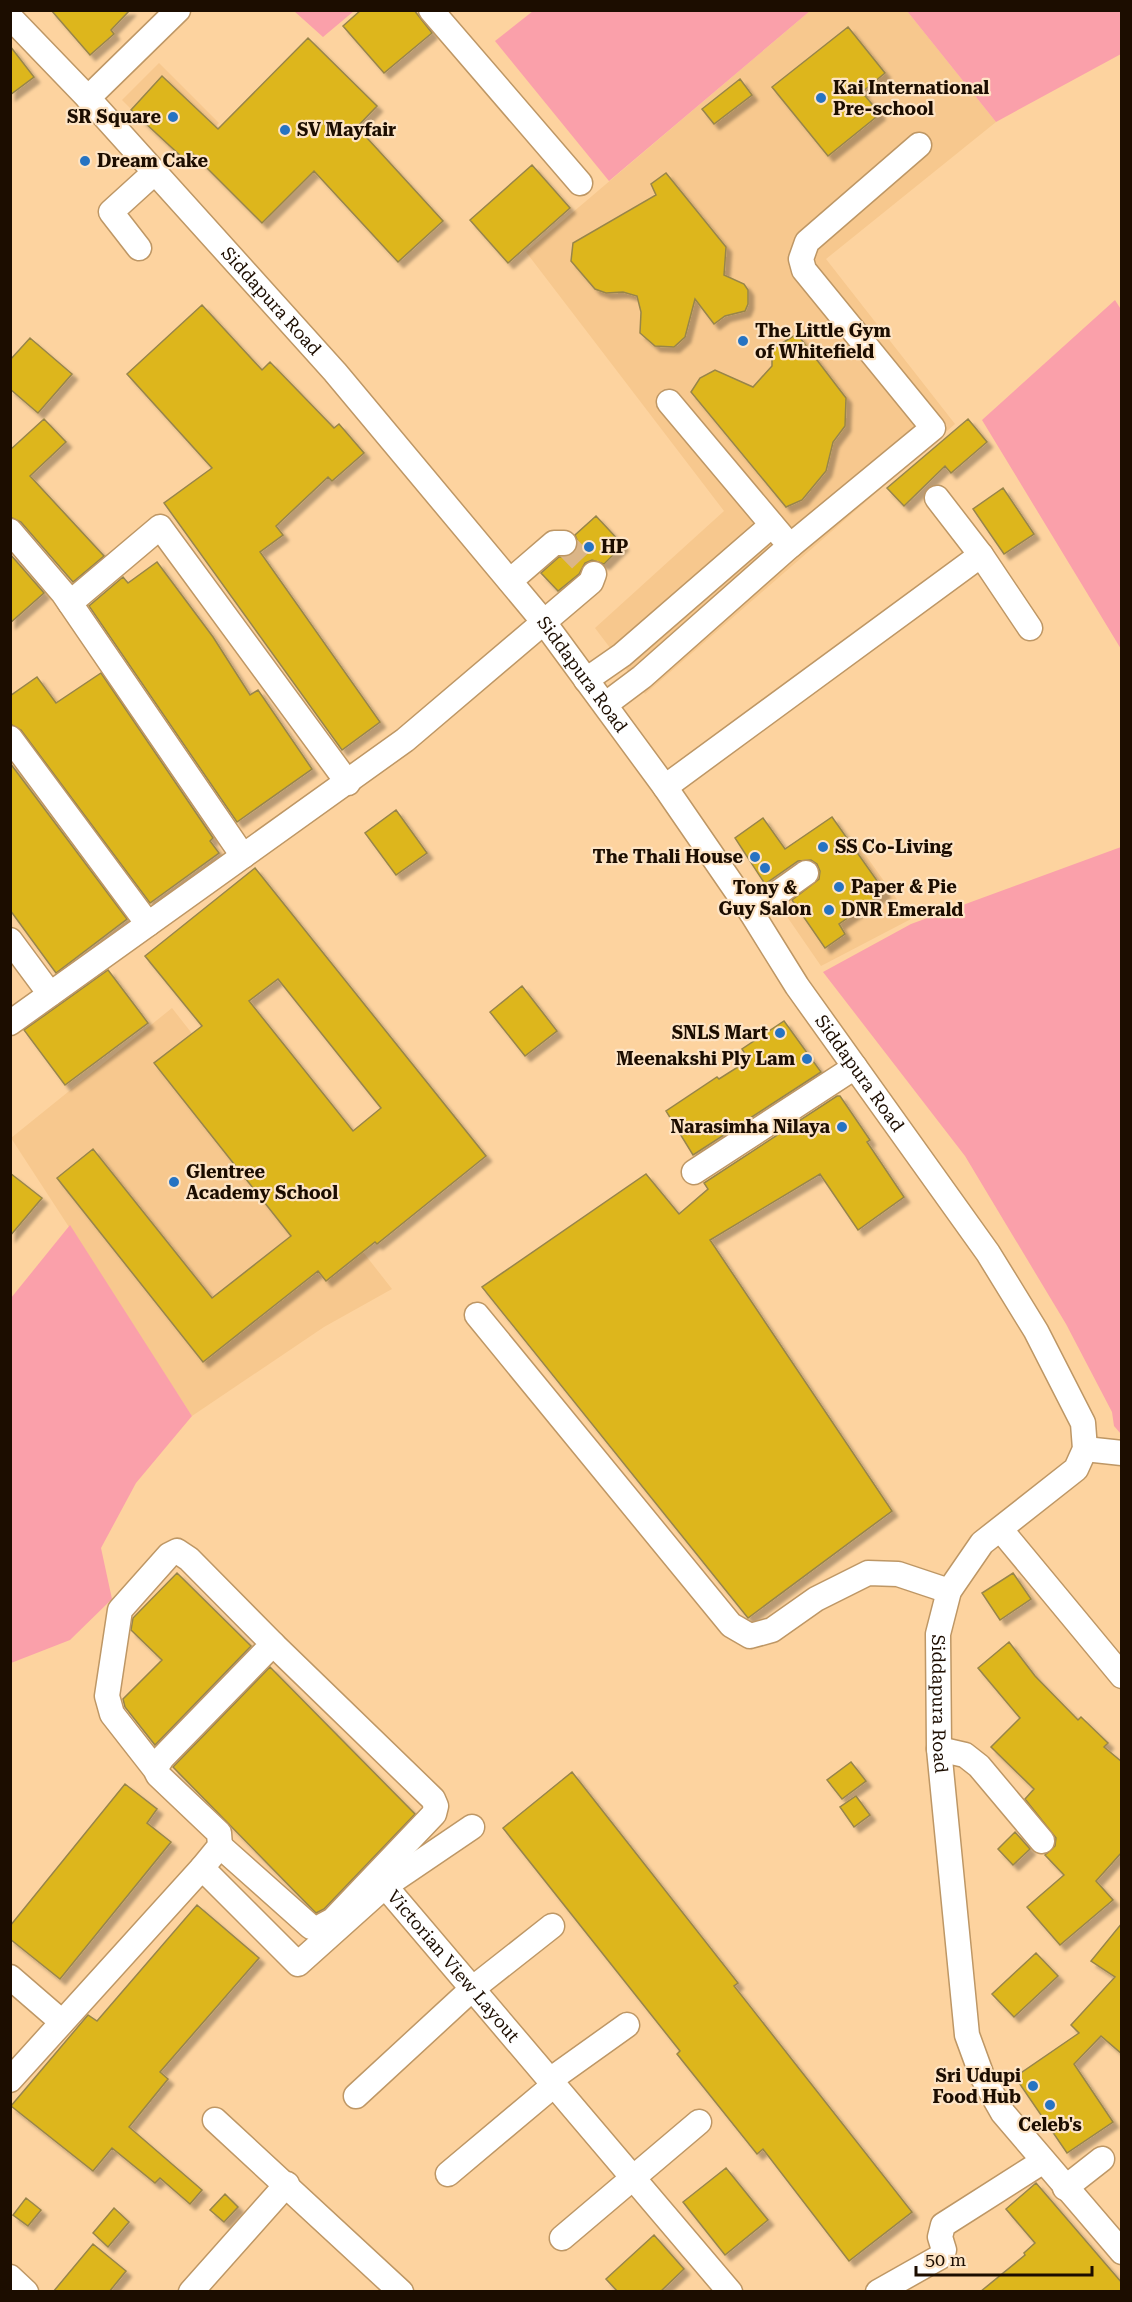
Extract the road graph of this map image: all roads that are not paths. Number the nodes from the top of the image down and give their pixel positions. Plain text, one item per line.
1 (178, 10) edge
2 (431, 10) edge
3 (12, 22) edge
4 (88, 98) junction
5 (919, 145) dead end
6 (155, 172) junction
7 (580, 183) dead end
8 (139, 248) dead end
9 (669, 402) dead end
10 (937, 498) dead end
11 (772, 525) junction
12 (10, 531) edge
13 (564, 543) dead end
14 (790, 546) junction
15 (981, 555) junction
16 (594, 574) dead end
17 (510, 581) junction
18 (70, 603) junction
19 (543, 621) junction
20 (1030, 628) dead end
21 (586, 680) junction
22 (606, 704) junction
23 (10, 738) edge
24 (348, 783) junction
25 (664, 787) junction
26 (243, 856) junction
27 (806, 873) dead end
28 (751, 912) junction
29 (148, 924) junction
30 (10, 940) edge
31 (50, 994) junction
32 (10, 1023) edge
33 (855, 1067) junction
34 (694, 1172) dead end
35 (477, 1315) dead end
36 (1085, 1449) junction
37 (1122, 1453) edge
38 (1001, 1530) junction
39 (949, 1591) junction
40 (273, 1644) junction
41 (1122, 1676) edge
42 (939, 1749) junction
43 (155, 1769) junction
44 (472, 1827) dead end
45 (1042, 1841) dead end
46 (220, 1846) junction
47 (202, 1868) junction
48 (385, 1886) junction
49 (552, 1926) dead end
50 (10, 1977) edge
51 (472, 1989) junction
52 (62, 2022) junction
53 (627, 2025) dead end
54 (10, 2080) edge
55 (552, 2083) junction
56 (356, 2096) dead end
57 (215, 2120) dead end
58 (699, 2122) dead end
59 (1102, 2159) dead end
60 (1042, 2162) junction
61 (448, 2174) dead end
62 (634, 2179) junction
63 (287, 2184) junction
64 (1065, 2188) junction
65 (562, 2238) dead end
66 (1122, 2252) edge
67 (10, 2277) edge
68 (26, 2292) edge
69 (191, 2292) edge
70 (401, 2292) edge
71 (730, 2292) edge
72 (878, 2292) edge

1 - 4 street
2 - 7 street
3 - 4 street, Siddapura Road
4 - 6 street, Siddapura Road
5 - 14 street
6 - 8 street
6 - 17 street, Siddapura Road
9 - 11 street
10 - 15 street
11 - 14 street
11 - 21 street
12 - 18 street
13 - 17 street
14 - 22 street
15 - 20 street
15 - 25 street
16 - 19 street
17 - 19 street, Siddapura Road
18 - 24 street
18 - 26 street
19 - 21 street, Siddapura Road
19 - 24 street
21 - 22 street, Siddapura Road
22 - 25 street, Siddapura Road
23 - 29 street
24 - 26 street
25 - 28 street, Siddapura Road
26 - 29 street
27 - 28 street
28 - 33 street, Siddapura Road
29 - 31 street
30 - 31 street
31 - 32 street
33 - 34 street
33 - 36 street, Siddapura Road
35 - 39 street
36 - 37 street
36 - 38 street, Siddapura Road
38 - 39 street, Siddapura Road
38 - 41 street
39 - 42 street, Siddapura Road
40 - 43 street
40 - 43 street
40 - 46 street
42 - 45 street
42 - 60 street, Siddapura Road
43 - 46 street
44 - 48 street
46 - 47 street
47 - 48 street, Victorian View Layout
47 - 52 street
48 - 51 street, Victorian View Layout
49 - 51 street
50 - 52 street
51 - 55 street, Victorian View Layout
51 - 56 street
52 - 54 street
53 - 55 street
55 - 61 street
55 - 62 street, Victorian View Layout
57 - 63 street
58 - 62 street
59 - 64 street
60 - 64 street, Siddapura Road
60 - 72 street
62 - 65 street
62 - 71 street, Victorian View Layout
63 - 69 street
63 - 70 street
64 - 66 street, Siddapura Road
67 - 68 street

